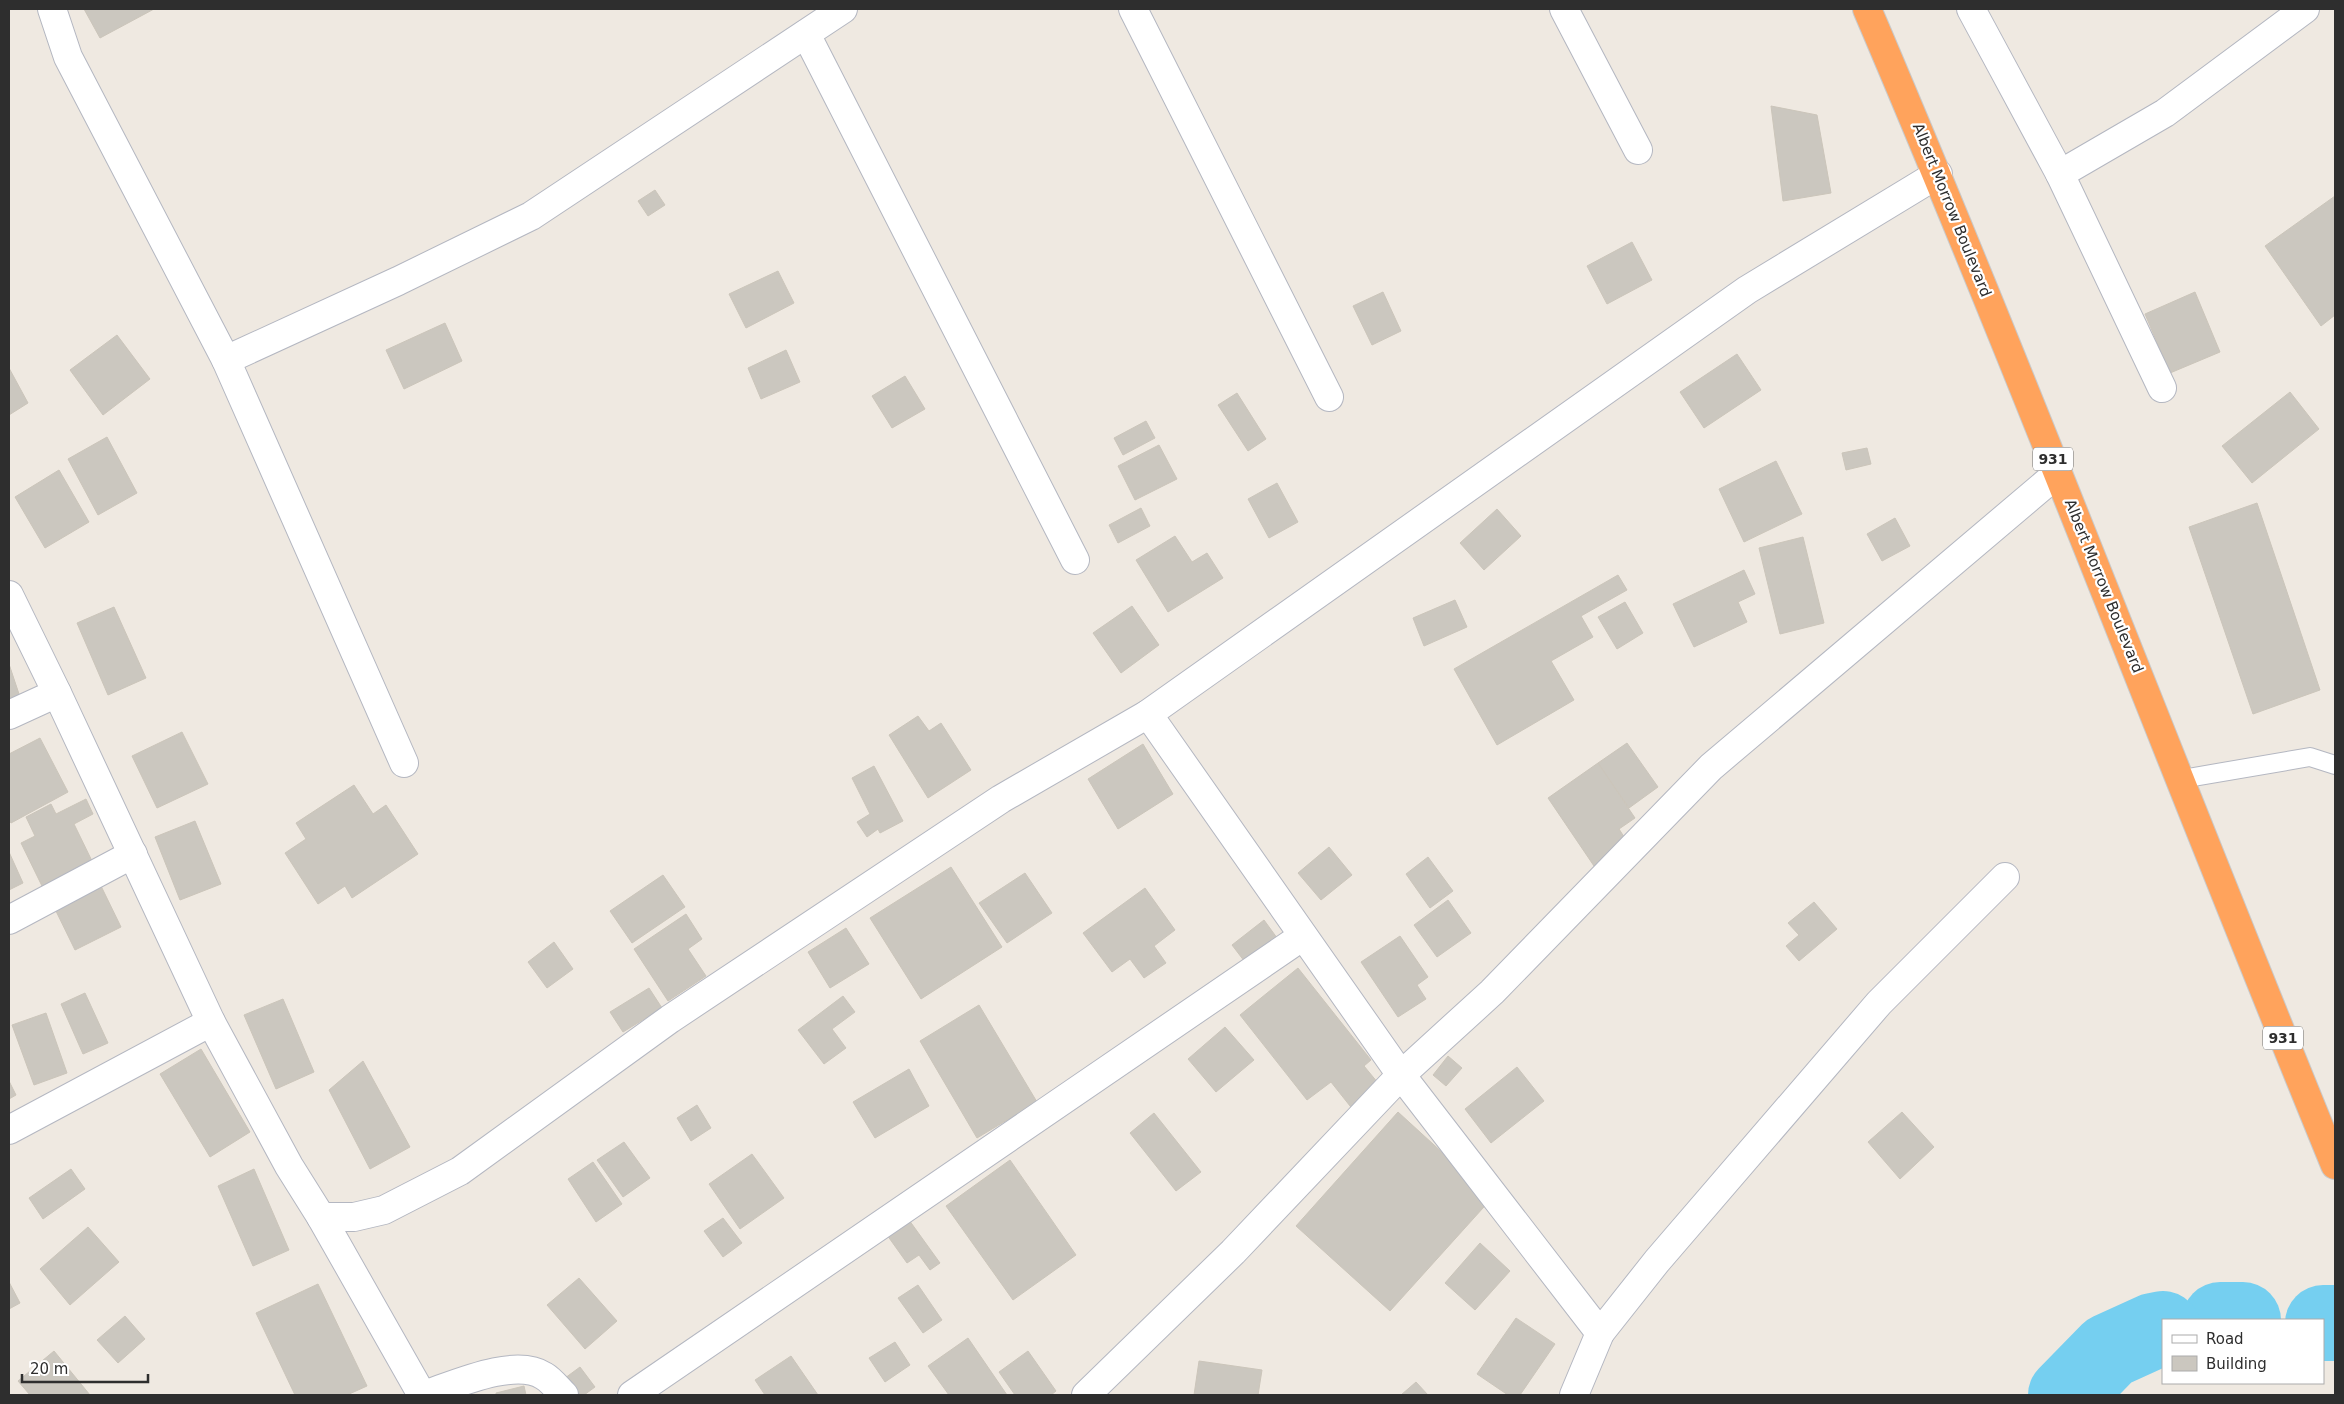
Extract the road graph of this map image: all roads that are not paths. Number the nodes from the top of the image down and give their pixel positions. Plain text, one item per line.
1 (52, 9) edge
2 (843, 9) edge
3 (1133, 9) edge
4 (1564, 9) edge
5 (1867, 9) edge
6 (1971, 9) edge
7 (2305, 9) edge
8 (806, 34) junction
9 (1638, 150) dead end
10 (1938, 174) junction
11 (2060, 174) junction
12 (226, 360) junction
13 (2162, 388) dead end
14 (1329, 397) dead end
15 (2058, 473) junction
16 (1076, 560) dead end
17 (9, 595) edge
18 (57, 693) junction
19 (1148, 714) junction
20 (9, 715) edge
21 (404, 763) dead end
22 (2335, 765) edge
23 (2182, 779) junction
24 (133, 854) junction
25 (2005, 877) dead end
26 (9, 920) edge
27 (1303, 936) junction
28 (211, 1022) junction
29 (1402, 1075) junction
30 (9, 1130) edge
31 (2335, 1165) edge
32 (321, 1216) junction
33 (1600, 1333) junction
34 (423, 1395) edge
35 (564, 1395) edge
36 (632, 1395) edge
37 (1086, 1395) edge
38 (1574, 1395) edge

1 - 12 street
2 - 8 street
3 - 14 street
4 - 9 street
5 - 10 highway, Albert Morrow Boulevard / 931
6 - 11 street
7 - 11 street
8 - 12 street
8 - 16 street
10 - 15 highway, Albert Morrow Boulevard / 931
10 - 19 street
11 - 13 street
12 - 21 street
15 - 23 highway, Albert Morrow Boulevard / 931
15 - 29 street
17 - 18 street
18 - 20 street
18 - 24 street
19 - 27 street
19 - 32 street
22 - 23 lane
23 - 31 highway, Albert Morrow Boulevard / 931
24 - 26 street
24 - 28 street
25 - 33 street
27 - 29 street
27 - 36 street
28 - 30 street
28 - 32 street
29 - 33 street
29 - 37 street
32 - 34 street
33 - 38 street
34 - 35 street

